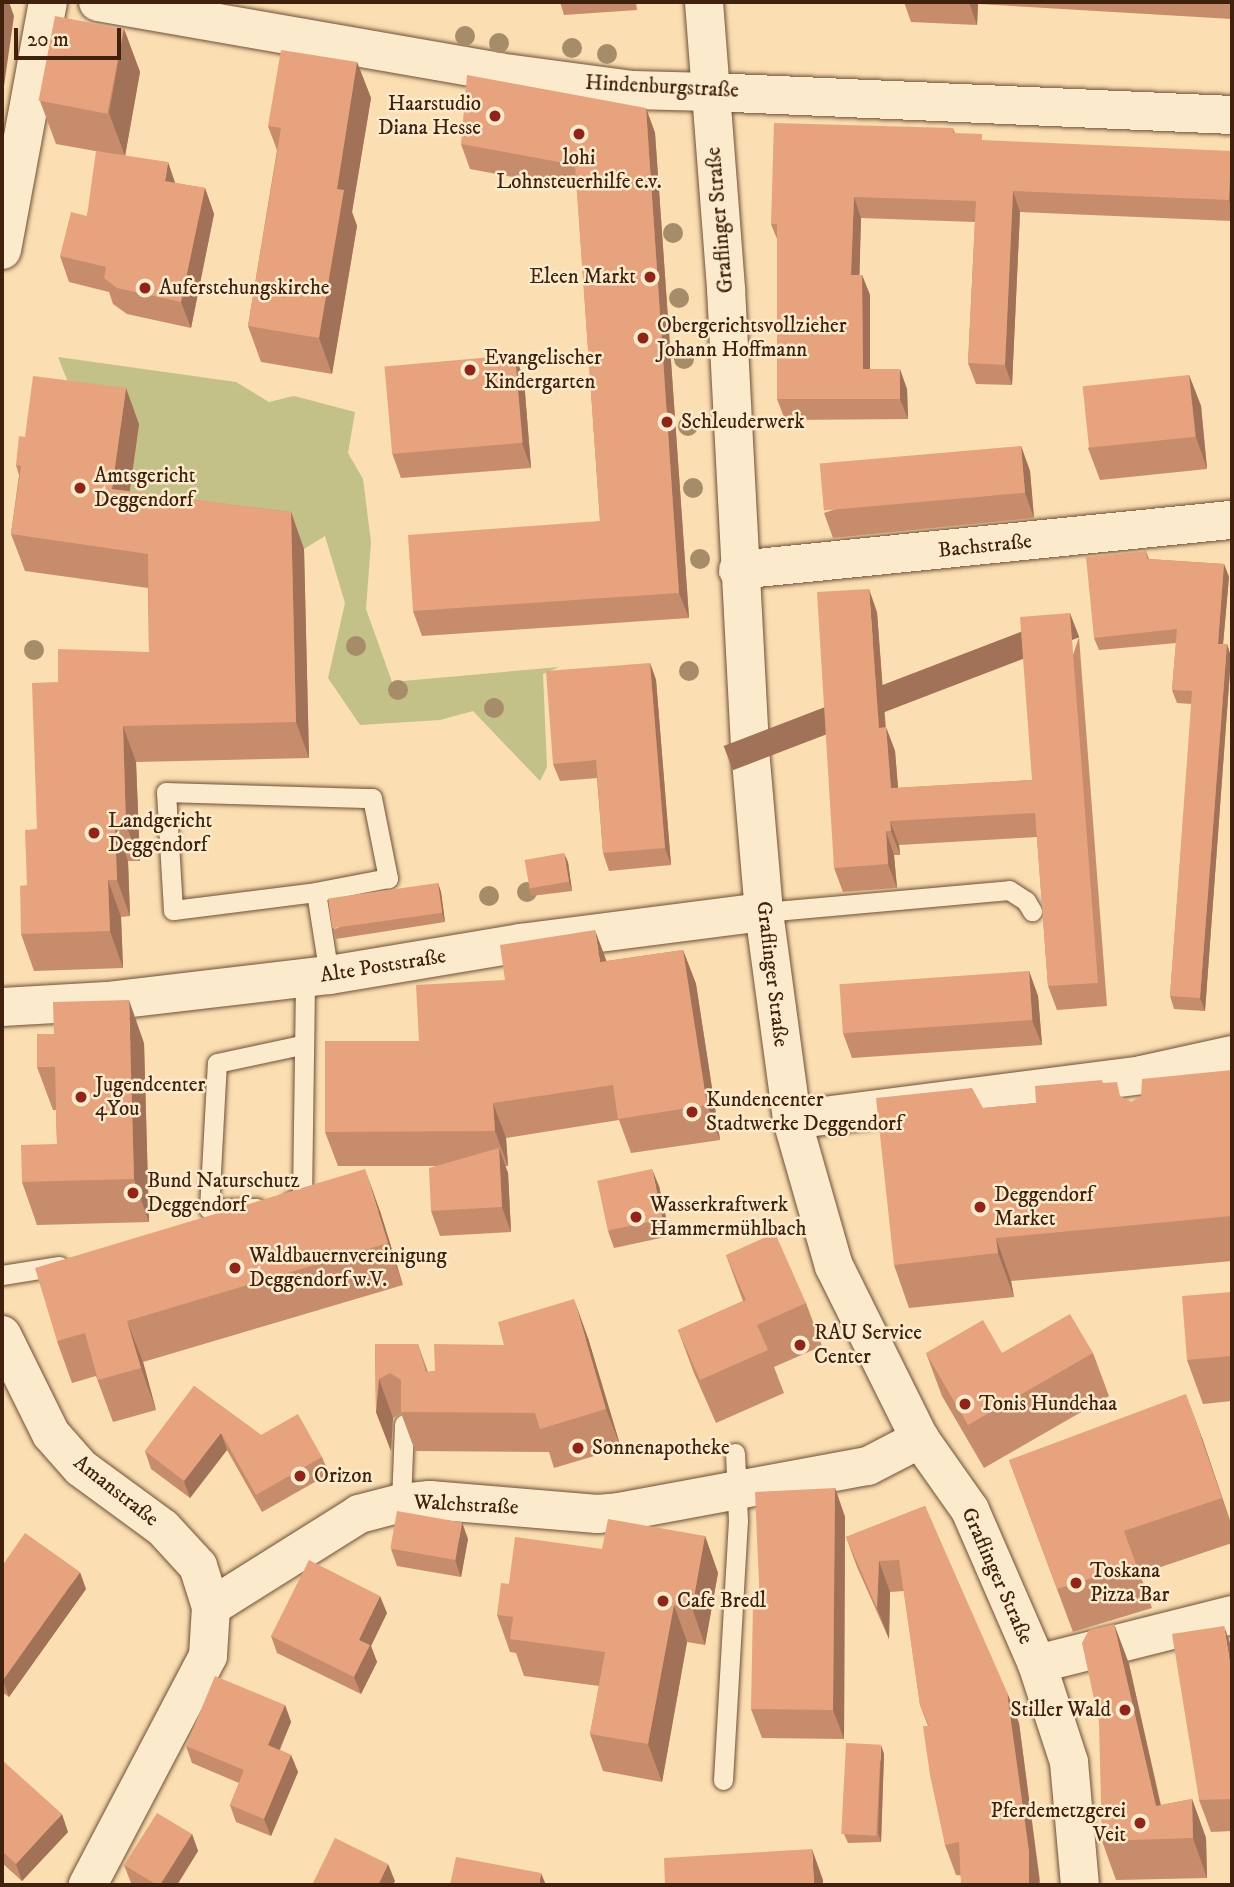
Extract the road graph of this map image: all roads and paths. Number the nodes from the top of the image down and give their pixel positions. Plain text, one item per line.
1 (48, 2) edge
2 (97, 2) edge
3 (704, 2) edge
4 (710, 92) junction
5 (1232, 115) edge
6 (2, 250) edge
7 (1232, 520) edge
8 (738, 570) junction
9 (316, 892) junction
10 (1032, 911) dead end
11 (764, 912) junction
12 (317, 977) junction
13 (2, 1007) edge
14 (301, 1045) junction
15 (1232, 1055) edge
16 (792, 1120) junction
17 (85, 1263) edge
18 (2, 1275) edge
19 (2, 1335) edge
20 (404, 1424) edge
21 (920, 1439) junction
22 (735, 1471) junction
23 (401, 1503) junction
24 (211, 1607) junction
25 (1232, 1615) edge
26 (1037, 1664) junction
27 (723, 1780) dead end
28 (88, 1885) edge
29 (1080, 1885) edge

1 - 6 street
2 - 4 street, Hindenburgstraße
3 - 4 street, Graflinger Straße
4 - 5 street, Hindenburgstraße
4 - 8 street, Graflinger Straße
7 - 8 street, Bachstraße
8 - 11 street, Graflinger Straße
9 - 9 lane
9 - 12 lane
10 - 11 lane
11 - 12 street, Alte Poststraße
11 - 16 street, Graflinger Straße
12 - 13 street, Alte Poststraße
12 - 14 lane
14 - 14 lane
15 - 16 street
16 - 21 street, Graflinger Straße
17 - 18 lane
19 - 24 street, Amanstraße
20 - 23 lane
21 - 22 street, Walchstraße
21 - 26 street, Graflinger Straße
22 - 23 street, Walchstraße
22 - 27 lane
23 - 24 street, Walchstraße
24 - 28 street
25 - 26 street
26 - 29 street, Graflinger Straße

